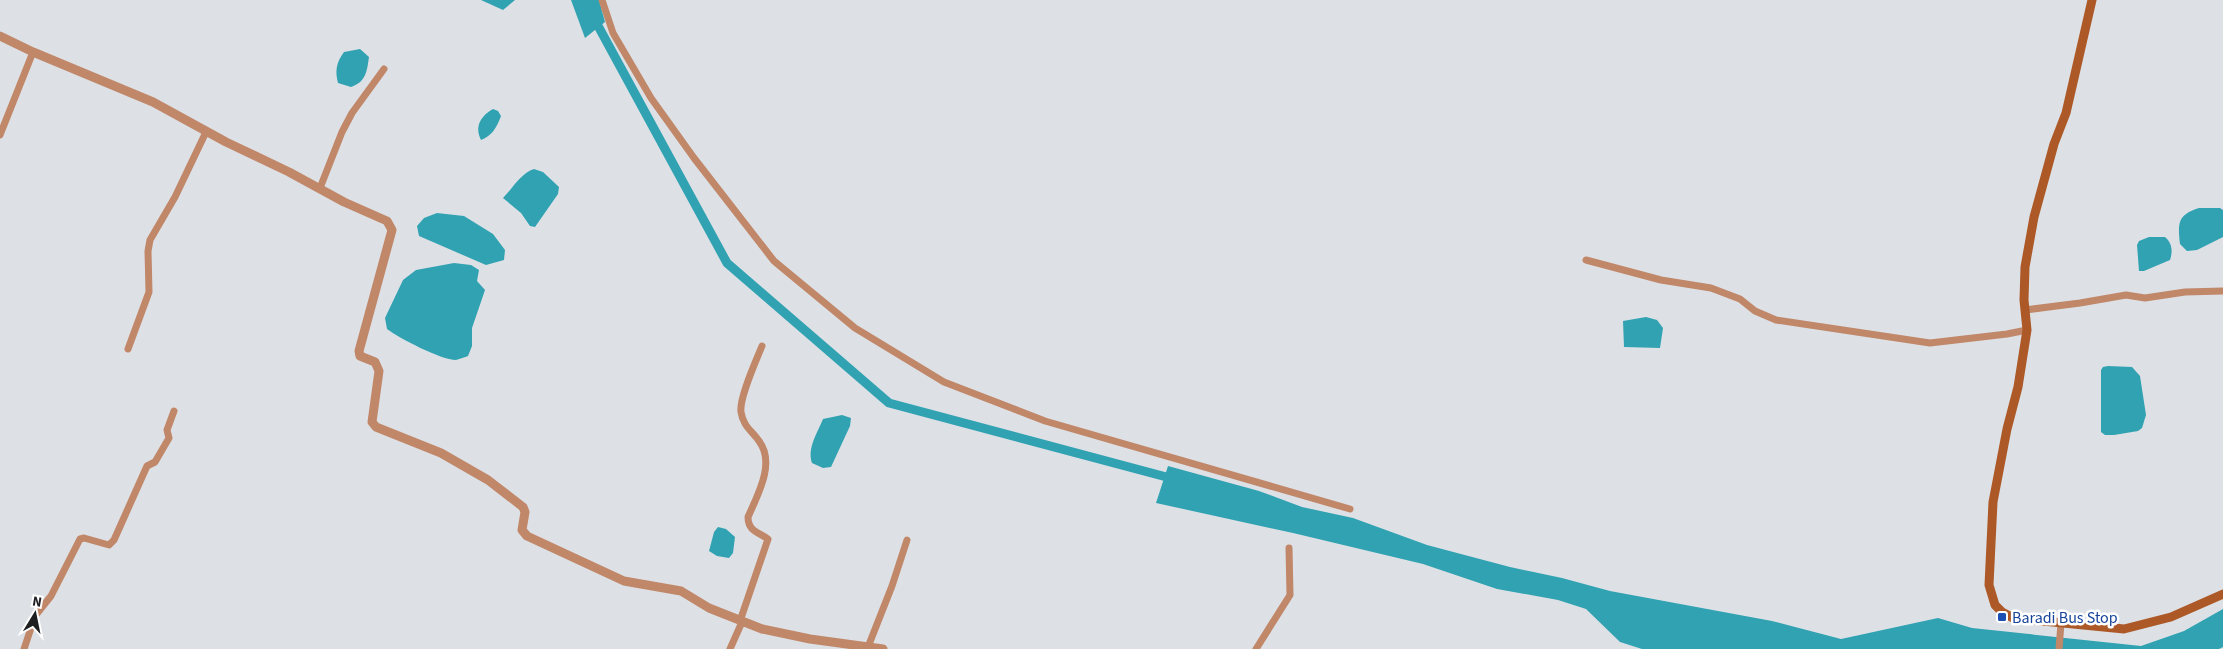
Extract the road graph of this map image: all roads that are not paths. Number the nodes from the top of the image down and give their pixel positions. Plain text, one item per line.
1 (602, 0) edge
2 (2092, 0) edge
3 (0, 36) edge
4 (33, 52) junction
5 (384, 69) dead end
6 (206, 132) junction
7 (0, 135) edge
8 (320, 188) junction
9 (1586, 260) dead end
10 (2223, 290) edge
11 (2025, 310) junction
12 (2028, 330) junction
13 (762, 346) dead end
14 (128, 349) dead end
15 (174, 411) dead end
16 (1350, 509) dead end
17 (907, 540) dead end
18 (1289, 548) dead end
19 (2223, 594) edge
20 (741, 621) junction
21 (2062, 623) junction
22 (868, 647) junction
23 (24, 649) edge
24 (730, 649) edge
25 (882, 649) edge
26 (1256, 649) edge
27 (2059, 649) edge

1 - 16 street
2 - 11 main road
3 - 4 street
4 - 6 street
4 - 7 street
5 - 8 street
6 - 8 street
6 - 14 street
8 - 20 street
9 - 12 street
10 - 11 street
11 - 12 main road
12 - 21 main road
13 - 20 street
15 - 23 street
17 - 22 street
18 - 26 street
19 - 21 main road
20 - 22 street
20 - 24 street
21 - 27 street
22 - 25 street

